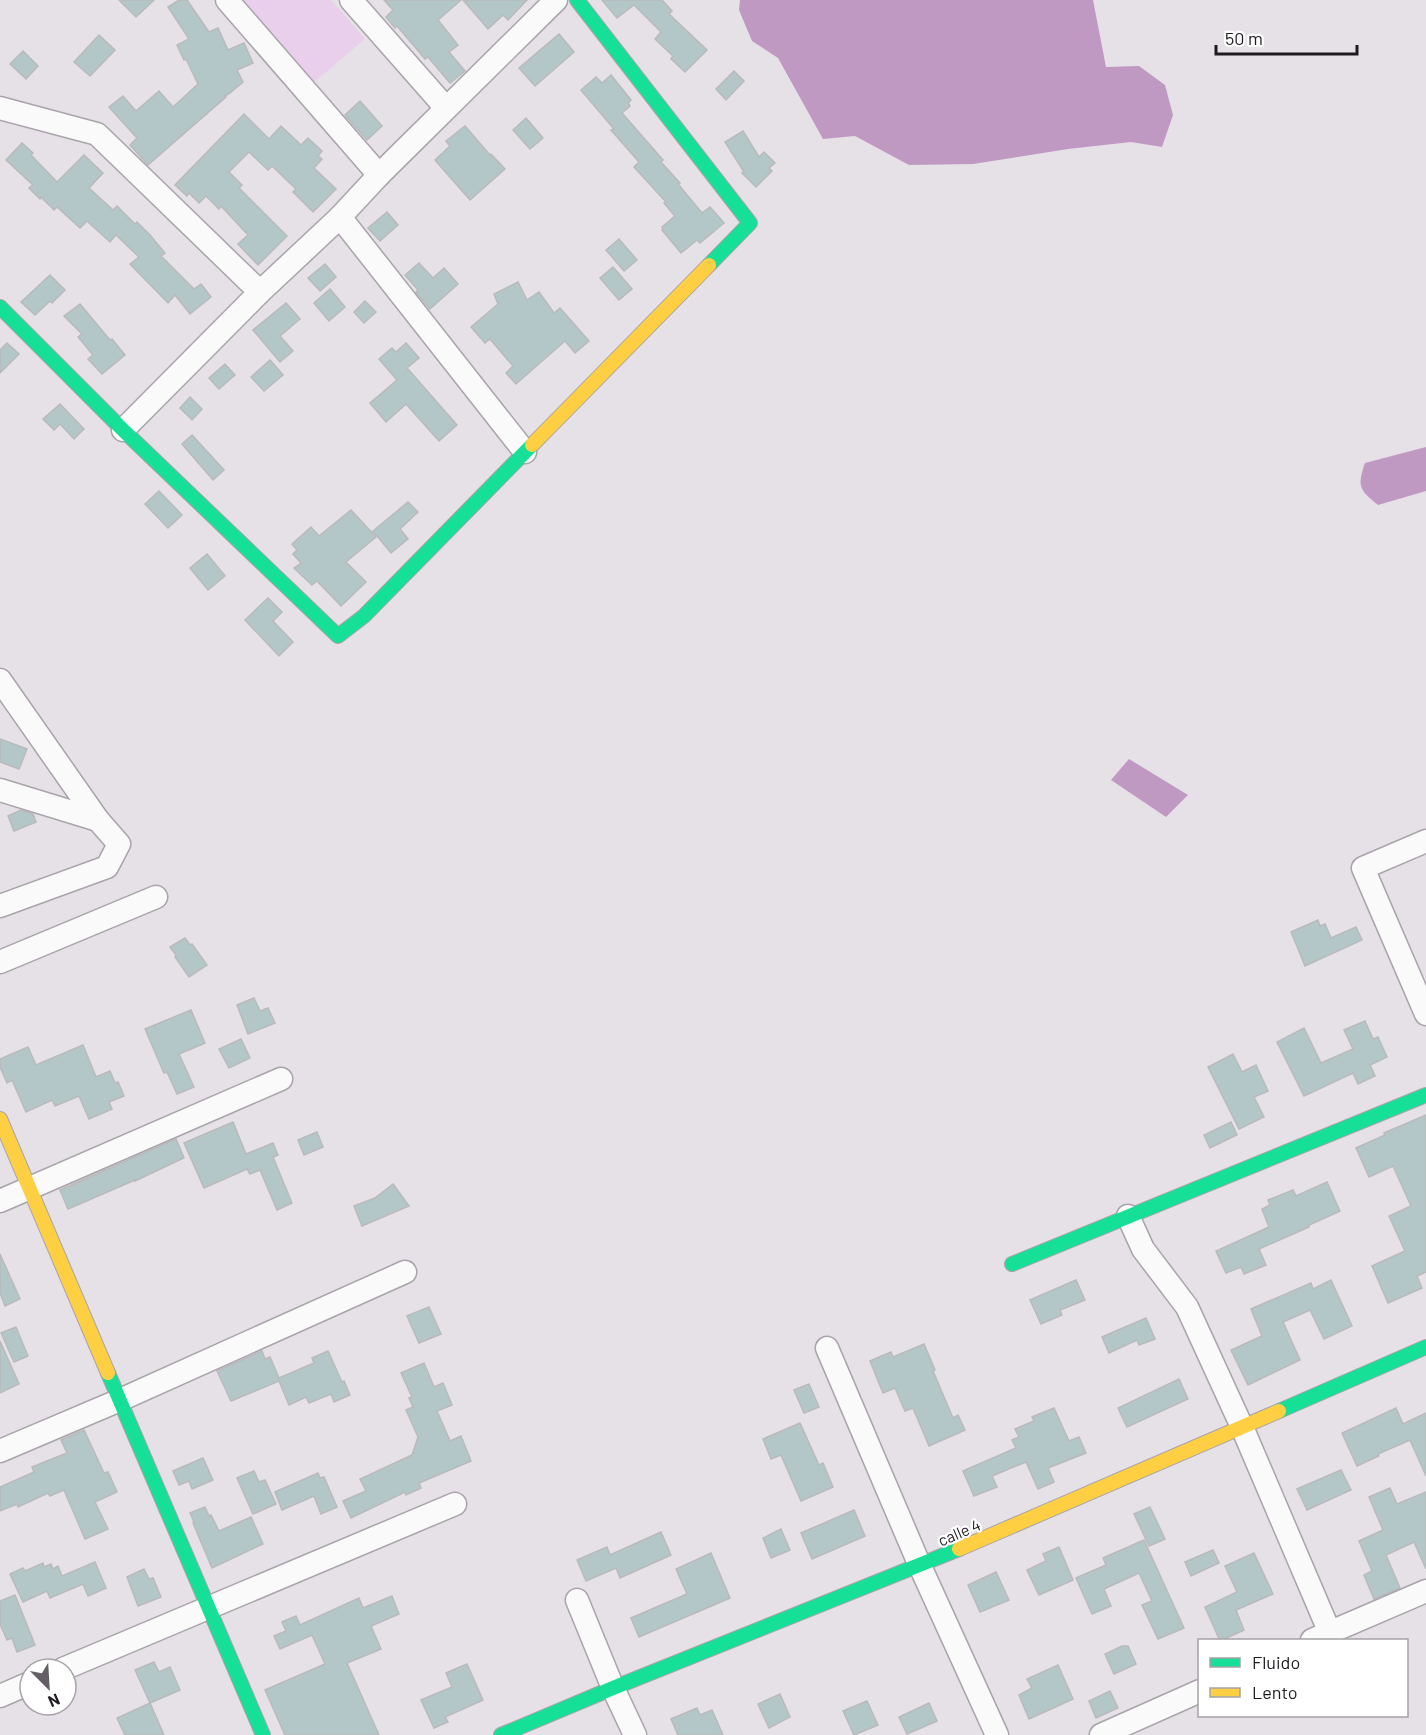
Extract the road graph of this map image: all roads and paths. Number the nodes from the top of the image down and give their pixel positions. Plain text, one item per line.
1 (226, 0) edge
2 (351, 0) edge
3 (556, 0) edge
4 (577, 0) edge
5 (0, 108) edge
6 (446, 108) junction
7 (379, 175) junction
8 (340, 217) junction
9 (260, 292) junction
10 (0, 307) edge
11 (123, 430) junction
12 (525, 452) junction
13 (0, 680) edge
14 (0, 790) edge
15 (98, 820) junction
16 (1426, 842) edge
17 (156, 897) dead end
18 (0, 906) edge
19 (0, 962) edge
20 (1426, 1014) edge
21 (281, 1079) dead end
22 (1426, 1095) edge
23 (0, 1119) edge
24 (29, 1188) junction
25 (0, 1201) edge
26 (1128, 1216) junction
27 (1012, 1264) dead end
28 (405, 1272) dead end
29 (827, 1347) dead end
30 (1426, 1347) edge
31 (120, 1400) junction
32 (1242, 1426) junction
33 (0, 1451) edge
34 (455, 1504) dead end
35 (921, 1566) junction
36 (1426, 1591) edge
37 (577, 1600) dead end
38 (210, 1607) junction
39 (1321, 1637) edge
40 (78, 1663) edge
41 (18, 1688) edge
42 (613, 1688) junction
43 (1198, 1692) edge
44 (0, 1696) edge
45 (263, 1735) edge
46 (501, 1735) edge
47 (635, 1735) edge
48 (997, 1735) edge
49 (1101, 1735) edge

1 - 7 street
2 - 6 street
3 - 6 street
4 - 12 street
5 - 9 street
6 - 7 street
7 - 8 street
8 - 9 street
8 - 12 street
9 - 11 street
10 - 11 street
11 - 12 street
13 - 15 street
14 - 15 street
15 - 18 street
16 - 20 street
17 - 19 street
21 - 24 street
22 - 26 street
23 - 24 street
24 - 25 street
24 - 31 street
26 - 27 street
26 - 32 street
28 - 31 street
29 - 35 street
30 - 32 street, calle 4
31 - 33 street
31 - 38 street
32 - 35 street, calle 4
32 - 39 street
34 - 38 street
35 - 42 street, calle 4
35 - 48 street
36 - 39 street
37 - 42 street
38 - 40 street
38 - 45 street
41 - 44 street
42 - 46 street, calle 4
42 - 47 street
43 - 49 street

